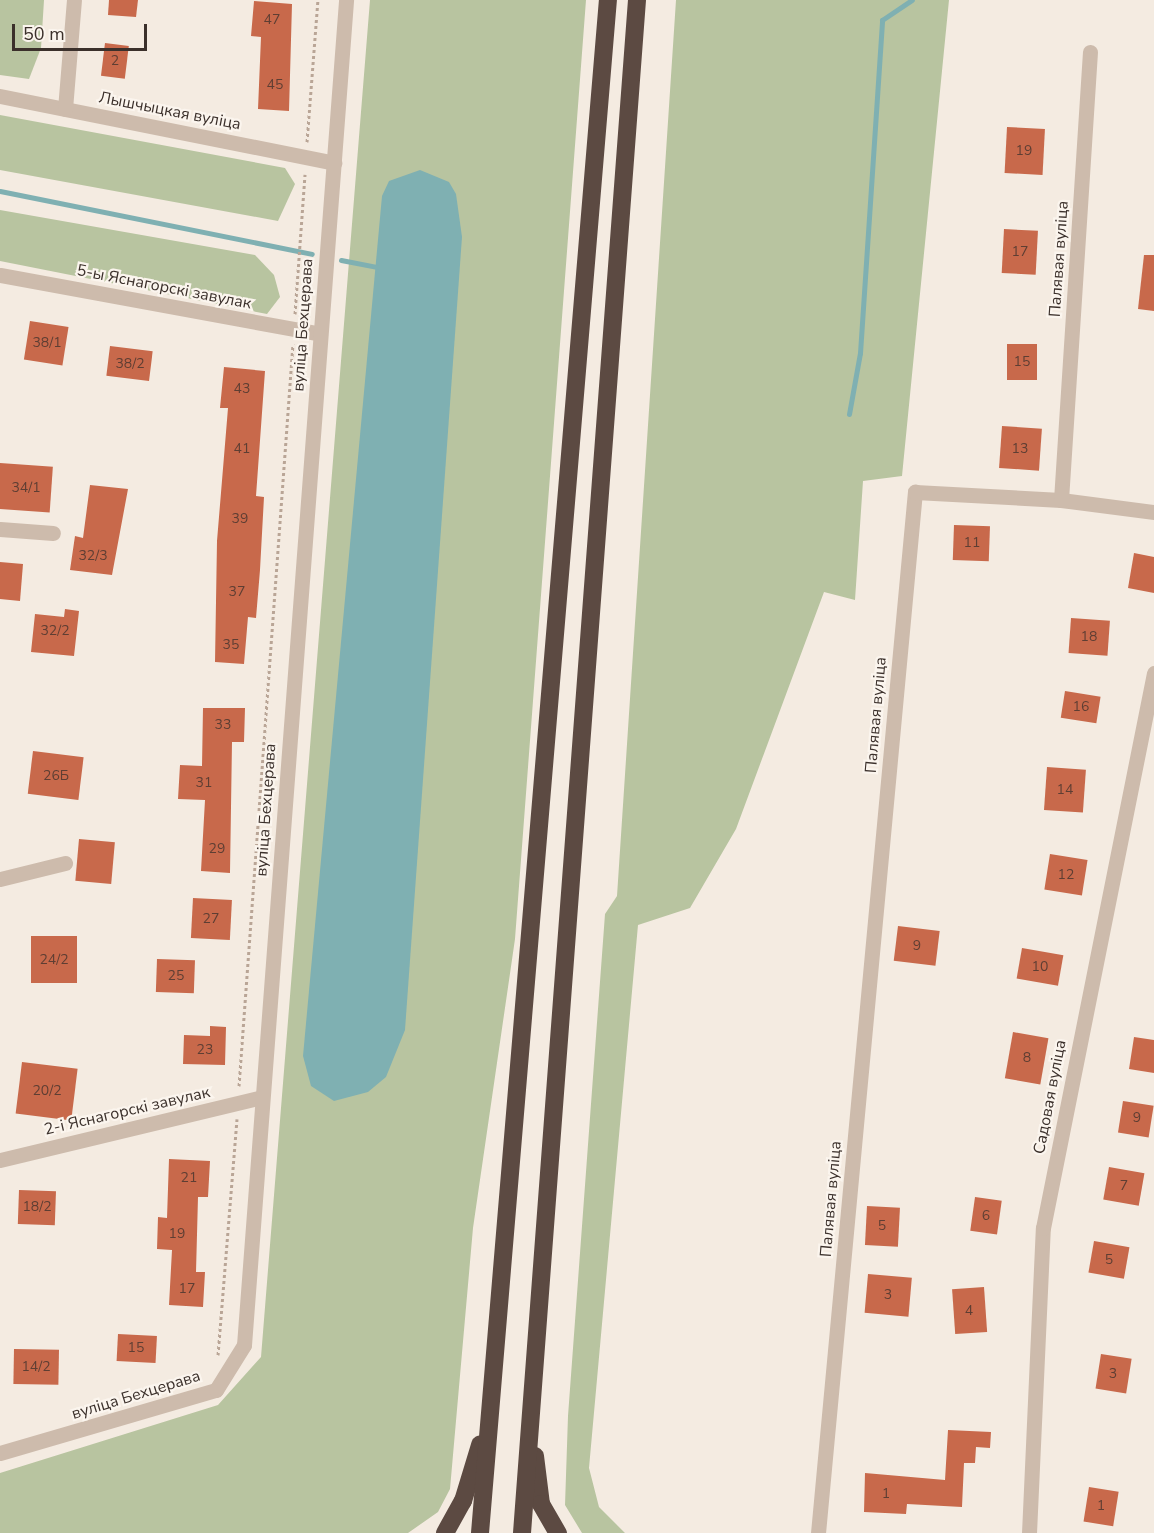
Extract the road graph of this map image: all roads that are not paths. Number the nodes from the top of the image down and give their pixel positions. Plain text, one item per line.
1 (74, 0) edge
2 (346, 0) edge
3 (608, 0) edge
4 (637, 0) edge
5 (1090, 52) dead end
6 (0, 96) edge
7 (65, 109) junction
8 (334, 163) junction
9 (0, 275) edge
10 (321, 334) junction
11 (1061, 500) junction
12 (1154, 512) edge
13 (0, 529) edge
14 (53, 533) dead end
15 (1154, 673) edge
16 (65, 863) dead end
17 (0, 879) edge
18 (262, 1097) junction
19 (0, 1160) edge
20 (490, 1411) junction
21 (530, 1418) junction
22 (0, 1453) edge
23 (445, 1533) edge
24 (480, 1533) edge
25 (522, 1533) edge
26 (558, 1533) edge
27 (818, 1533) edge
28 (1029, 1533) edge

1 - 7 street
2 - 8 street, вуліца Бехцерава
3 - 20 highway
4 - 21 highway
5 - 11 street, Палявая вуліца
6 - 7 street, Лышчыцкая вуліца
7 - 8 street, Лышчыцкая вуліца
8 - 10 street, вуліца Бехцерава
9 - 10 street, 5-ы Яснагорскі завулак
10 - 18 street, вуліца Бехцерава
11 - 12 street
11 - 27 street, Палявая вуліца
13 - 14 street
15 - 28 street, Садовая вуліца
16 - 17 street
18 - 19 street, 2-і Яснагорскі завулак
18 - 22 street, вуліца Бехцерава
20 - 23 highway
20 - 24 highway
21 - 25 highway
21 - 26 highway

